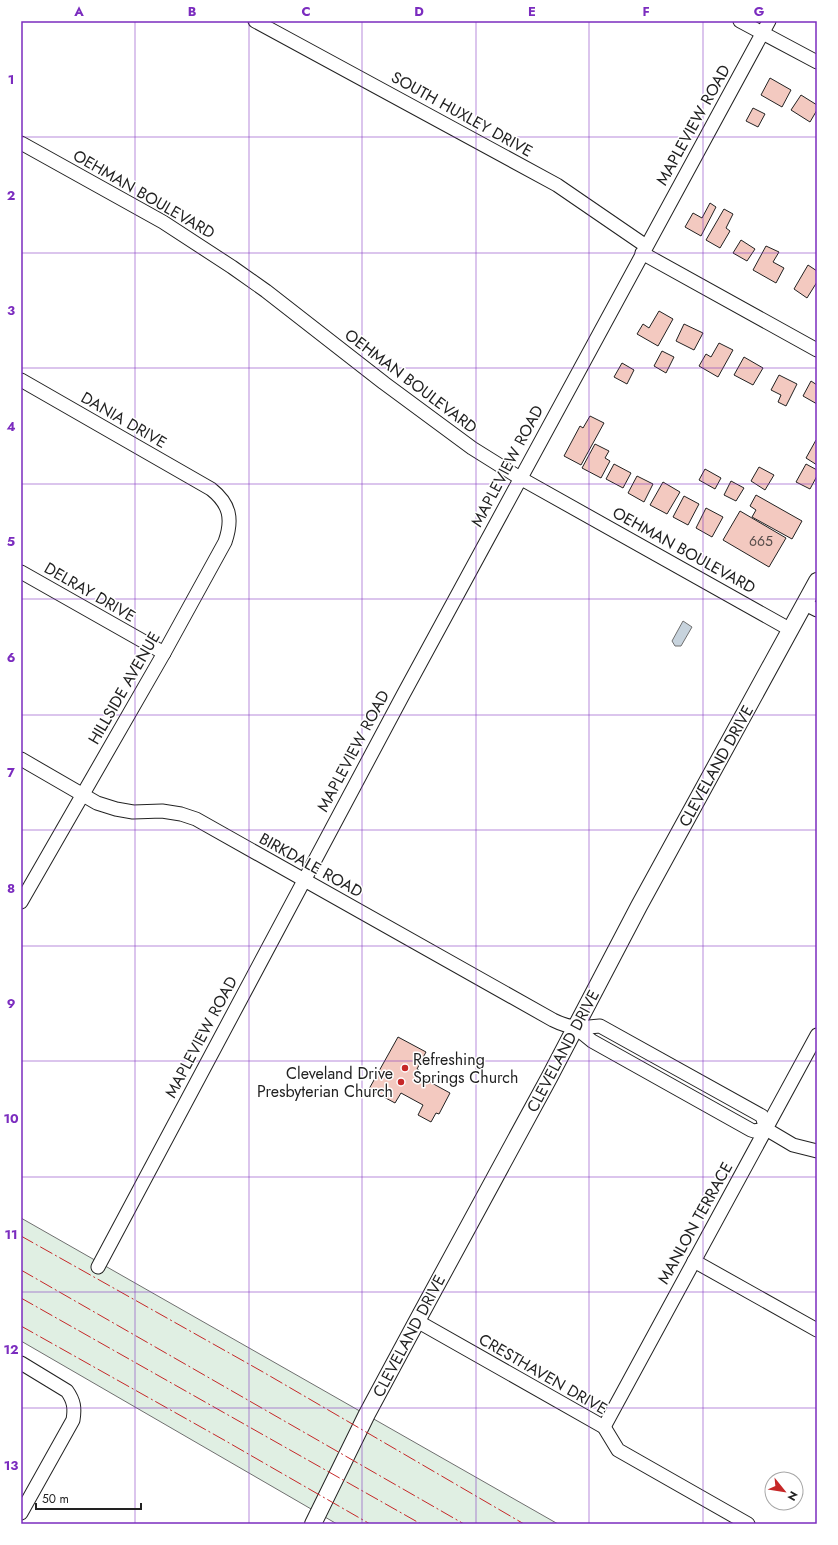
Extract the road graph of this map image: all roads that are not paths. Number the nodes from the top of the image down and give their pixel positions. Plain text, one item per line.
1 (255, 21) edge
2 (740, 21) edge
3 (766, 27) edge
4 (817, 62) edge
5 (21, 143) edge
6 (644, 249) junction
7 (817, 350) edge
8 (21, 380) edge
9 (520, 478) junction
10 (211, 489) joint
11 (21, 572) edge
12 (817, 581) edge
13 (811, 607) edge
14 (791, 630) junction
15 (164, 653) junction
16 (21, 759) edge
17 (83, 794) junction
18 (304, 880) junction
19 (21, 902) edge
20 (576, 1028) junction
21 (817, 1034) edge
22 (682, 1072) junction
23 (674, 1087) junction
24 (766, 1129) junction
25 (817, 1151) edge
26 (694, 1261) junction
27 (98, 1267) dead end
28 (417, 1321) junction
29 (817, 1330) edge
30 (21, 1364) edge
31 (604, 1427) junction
32 (21, 1513) edge
33 (314, 1524) edge
34 (748, 1524) edge

1 - 6 street, SOUTH HUXLEY DRIVE
2 - 3 street
3 - 4 street
3 - 6 street, MAPLEVIEW ROAD
5 - 9 street, OEHMAN BOULEVARD
6 - 7 street, SOUTH HUXLEY DRIVE
6 - 9 street, MAPLEVIEW ROAD
8 - 10 street, DANIA DRIVE
9 - 14 street, OEHMAN BOULEVARD
9 - 18 street, MAPLEVIEW ROAD
10 - 15 street, HILLSIDE AVENUE
11 - 15 street, DELRAY DRIVE
12 - 13 street, CLEVELAND DRIVE
13 - 14 street, CLEVELAND DRIVE
14 - 20 street, CLEVELAND DRIVE
15 - 17 street, HILLSIDE AVENUE
16 - 17 street, BIRKDALE ROAD
17 - 18 street, BIRKDALE ROAD
17 - 19 street, HILLSIDE AVENUE
18 - 20 street, BIRKDALE ROAD
18 - 27 street, MAPLEVIEW ROAD
20 - 22 street
20 - 23 street
20 - 28 street, CLEVELAND DRIVE
21 - 24 street, MANLON TERRACE
22 - 23 street
22 - 24 street
23 - 24 street
24 - 25 street
24 - 26 street, MANLON TERRACE
26 - 29 street
26 - 31 street, MANLON TERRACE
28 - 31 street, CRESTHAVEN DRIVE
28 - 33 street, CLEVELAND DRIVE
30 - 32 street
31 - 34 street, CRESTHAVEN DRIVE

